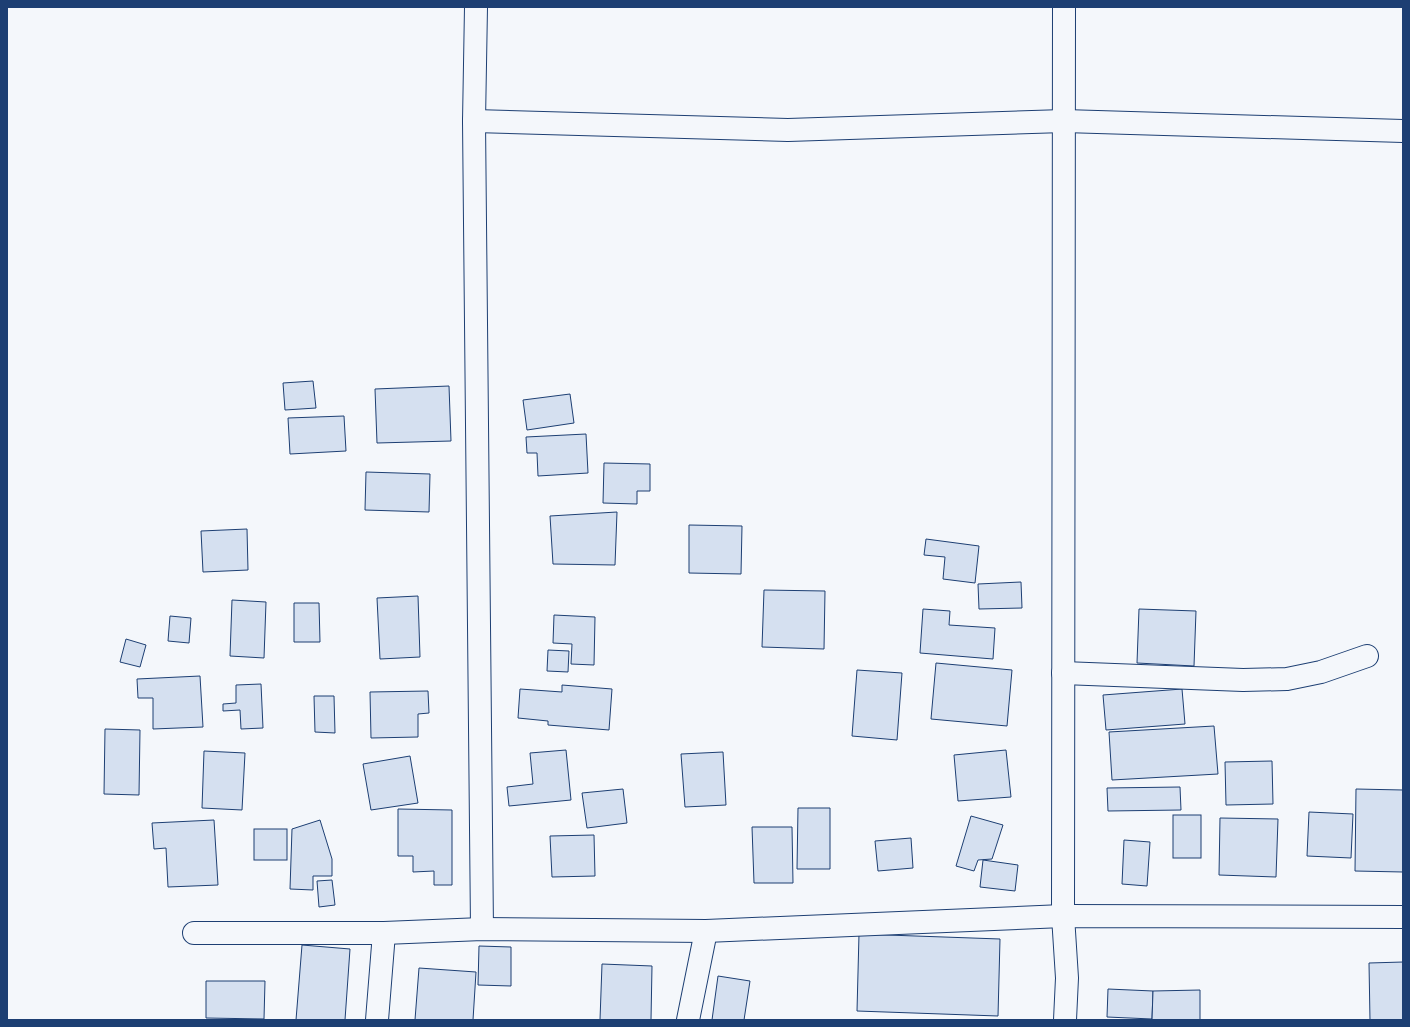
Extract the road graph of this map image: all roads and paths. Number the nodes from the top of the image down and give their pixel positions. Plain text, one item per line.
1 (476, 7) edge
2 (1064, 7) edge
3 (474, 121) junction
4 (1064, 121) junction
5 (1403, 131) edge
6 (1367, 656) dead end
7 (1063, 673) junction
8 (1063, 916) junction
9 (1403, 917) edge
10 (482, 929) junction
11 (706, 931) junction
12 (194, 932) dead end
13 (384, 932) junction
14 (377, 1020) edge
15 (688, 1020) edge
16 (1065, 1020) edge

1 - 3 street
2 - 4 street
3 - 4 street
3 - 10 street
4 - 5 street
4 - 7 street
6 - 7 street
7 - 8 street
8 - 9 street
8 - 11 street
8 - 16 street
10 - 11 street
10 - 13 street
11 - 15 street
12 - 13 street
13 - 14 street

